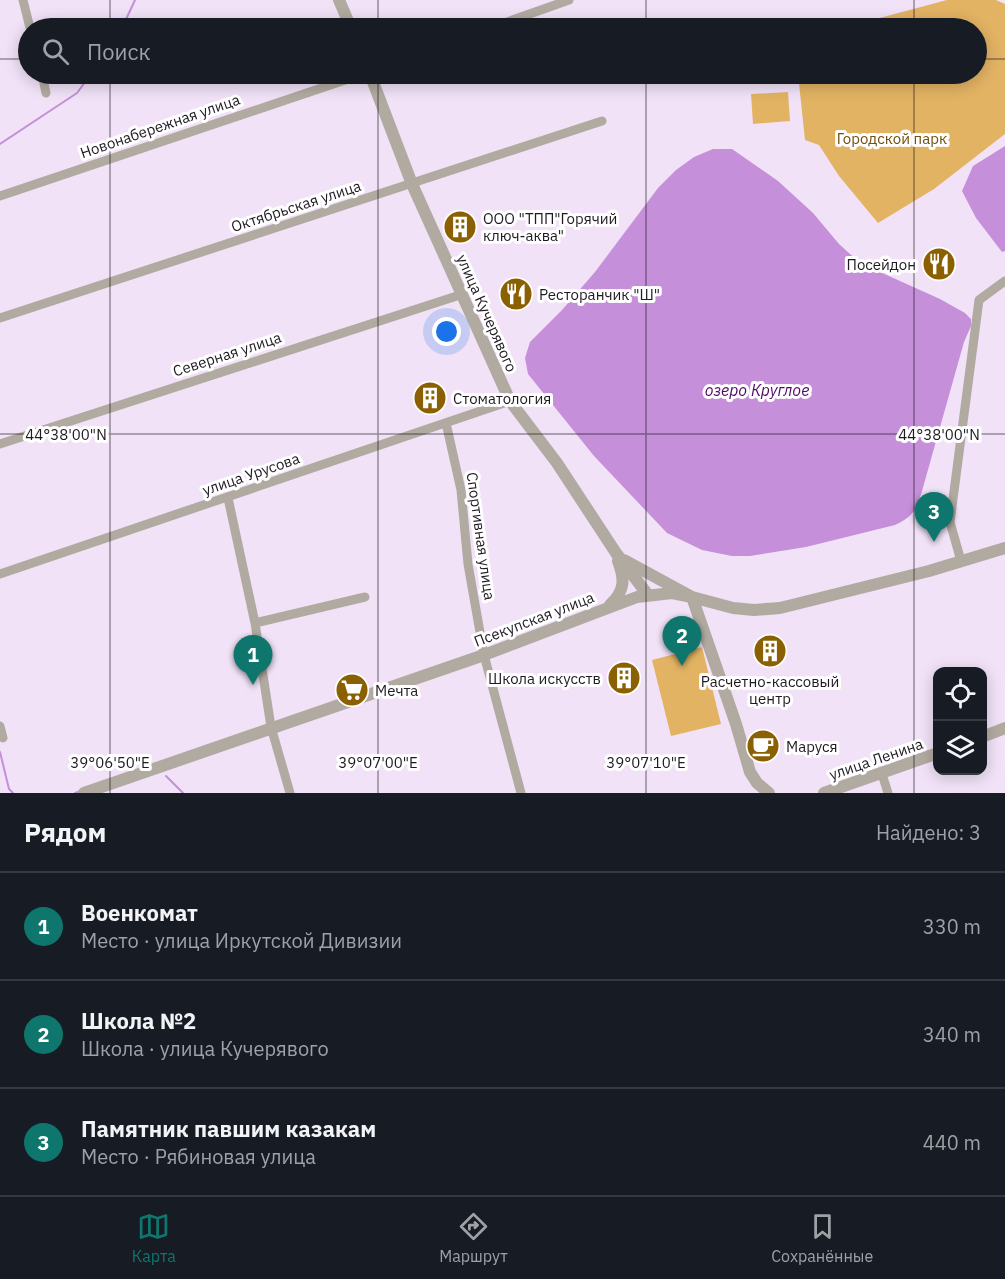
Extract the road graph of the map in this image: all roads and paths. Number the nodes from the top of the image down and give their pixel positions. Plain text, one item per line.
1 (23, 0) edge
2 (339, 0) edge
3 (569, 0) edge
4 (28, 18) edge
5 (347, 18) edge
6 (518, 18) edge
7 (44, 84) edge
8 (333, 84) edge
9 (374, 84) edge
10 (46, 93) dead end
11 (602, 121) dead end
12 (412, 183) junction
13 (0, 196) edge
14 (1005, 280) edge
15 (463, 294) junction
16 (0, 318) edge
17 (510, 401) junction
18 (446, 423) junction
19 (0, 444) edge
20 (228, 498) junction
21 (612, 546) junction
22 (1005, 548) edge
23 (620, 557) junction
24 (960, 561) junction
25 (0, 574) edge
26 (648, 595) junction
27 (365, 597) dead end
28 (692, 597) junction
29 (608, 607) junction
30 (255, 623) junction
31 (484, 655) junction
32 (0, 726) edge
33 (271, 727) junction
34 (1005, 728) edge
35 (987, 734) edge
36 (3, 738) dead end
37 (933, 755) edge
38 (882, 774) junction
39 (84, 793) edge
40 (290, 793) edge
41 (521, 793) edge
42 (769, 793) edge
43 (824, 793) edge
44 (888, 793) edge

1 - 4 street
2 - 5 street
3 - 6 street
7 - 10 street
8 - 13 street, Новонабережная улица
9 - 12 street, улица Кучерявого
11 - 12 street, Октябрьская улица
12 - 15 street, улица Кучерявого
12 - 16 street, Октябрьская улица
14 - 24 street
15 - 17 street, улица Кучерявого
15 - 19 street, Северная улица
17 - 18 street, улица Урусова
17 - 21 street, улица Кучерявого
18 - 20 street, улица Урусова
18 - 31 street, Спортивная улица
20 - 25 street, улица Урусова
20 - 30 street
21 - 23 street, улица Кучерявого
21 - 29 street, улица Кучерявого
22 - 24 street, Псекупская улица
23 - 26 street, улица Кучерявого
23 - 28 street, улица Кучерявого
24 - 28 street, Псекупская улица
26 - 28 street, Псекупская улица
26 - 29 street, Псекупская улица
27 - 30 street
28 - 42 street
29 - 31 street, Псекупская улица
30 - 33 street
31 - 33 street, Псекупская улица
31 - 41 street, Спортивная улица
32 - 36 street
33 - 39 street, Псекупская улица
33 - 40 street
34 - 35 street
37 - 38 street, улица Ленина
38 - 43 street, улица Ленина
38 - 44 street

